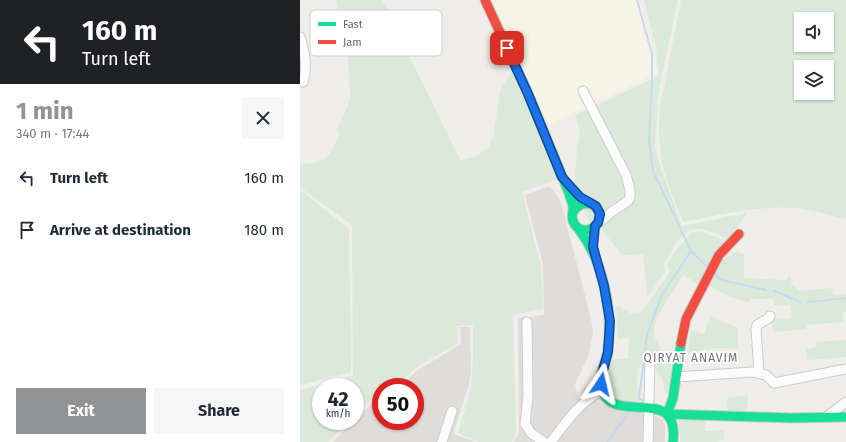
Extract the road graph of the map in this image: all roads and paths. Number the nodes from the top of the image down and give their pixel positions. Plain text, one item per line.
1 (485, 0) edge
2 (300, 37) edge
3 (303, 82) dead end
4 (583, 91) dead end
5 (562, 177) junction
6 (591, 204) junction
7 (616, 209) junction
8 (573, 212) junction
9 (596, 225) junction
10 (578, 228) junction
11 (739, 234) dead end
12 (594, 253) junction
13 (770, 316) dead end
14 (527, 322) dead end
15 (650, 359) dead end
16 (844, 371) edge
17 (759, 373) junction
18 (676, 377) junction
19 (602, 391) junction
20 (846, 402) edge
21 (648, 409) junction
22 (452, 411) dead end
23 (667, 414) junction
24 (826, 417) junction
25 (846, 417) edge
26 (442, 442) edge
27 (544, 442) edge
28 (552, 442) edge
29 (648, 442) edge
30 (673, 442) edge

1 - 5 main road
2 - 3 street
4 - 7 street
5 - 6 main road
5 - 8 main road
6 - 7 street
6 - 8 main road
6 - 9 main road
7 - 9 street
8 - 10 main road
9 - 10 main road
9 - 12 main road
10 - 12 main road
11 - 18 main road
12 - 19 main road
13 - 17 street
14 - 27 street
15 - 21 street
16 - 17 street
17 - 18 street
18 - 23 main road
19 - 21 main road
19 - 28 street
20 - 24 street
21 - 23 main road
21 - 29 street
22 - 26 street
23 - 24 main road
23 - 30 main road
24 - 25 main road

